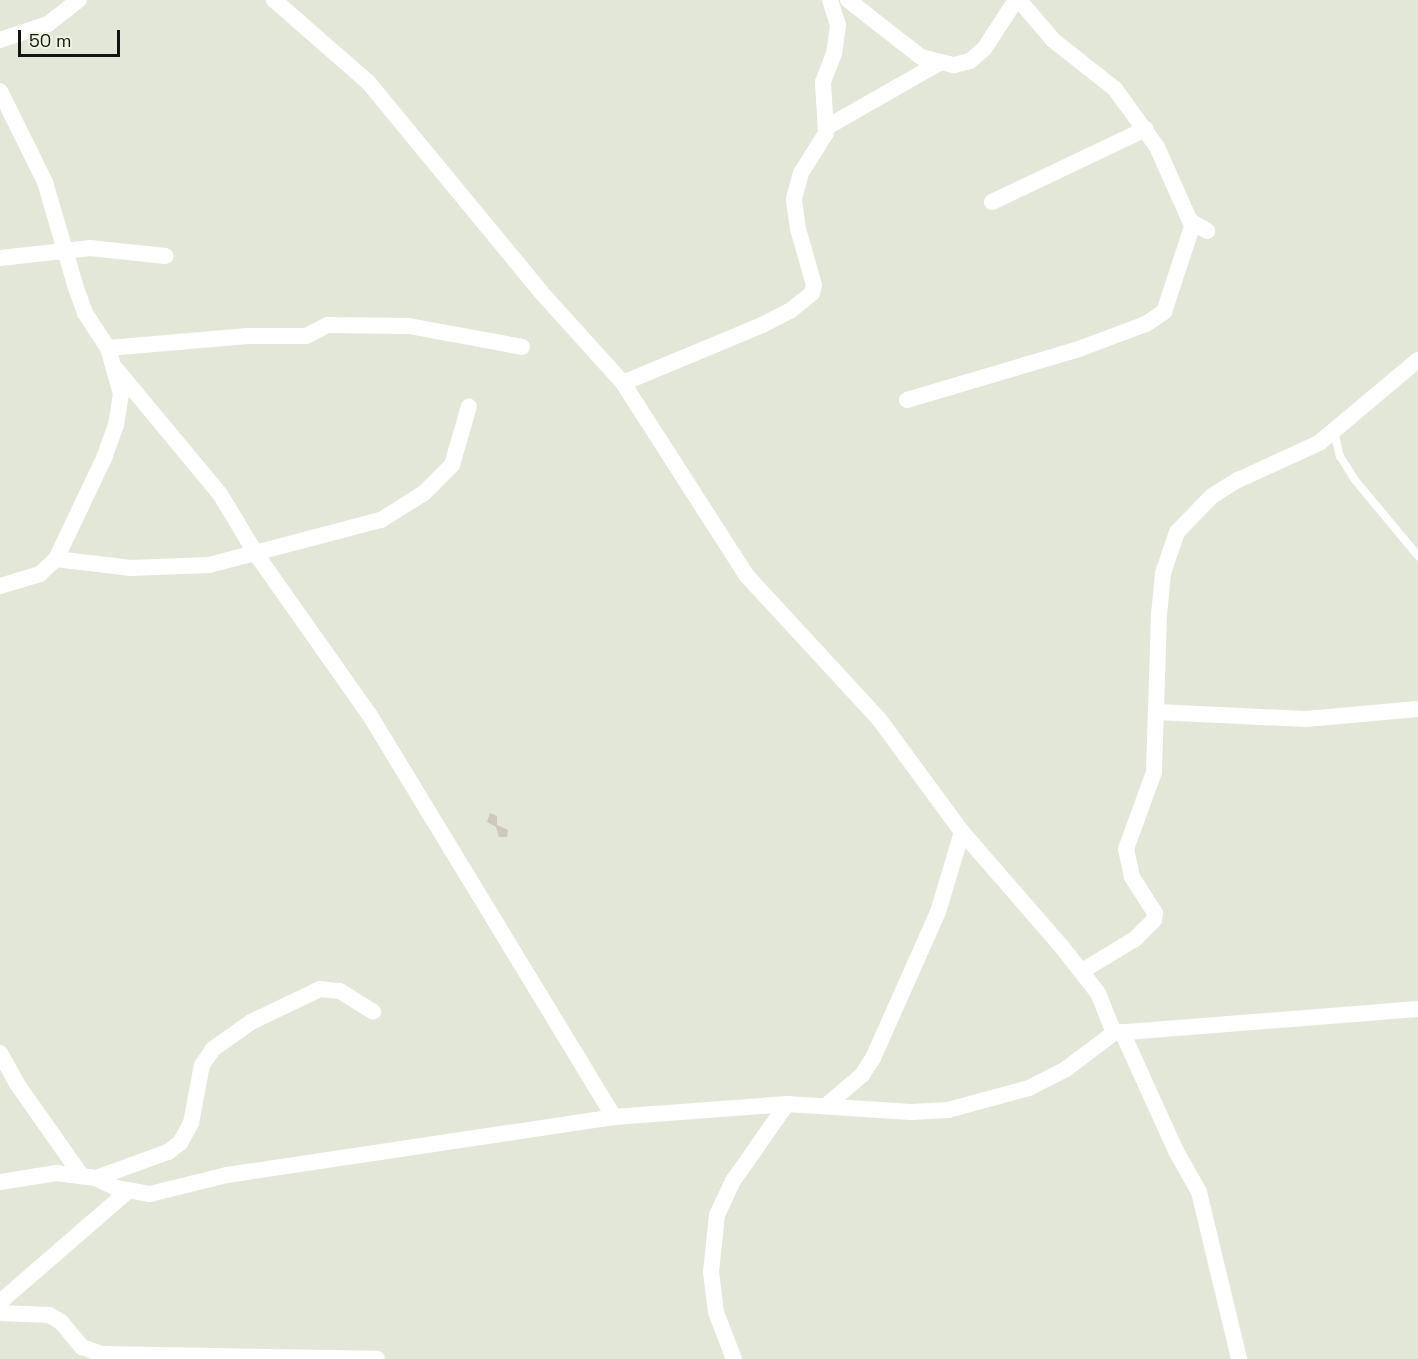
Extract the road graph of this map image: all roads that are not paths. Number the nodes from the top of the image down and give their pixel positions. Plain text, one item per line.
1 (79, 0) edge
2 (274, 0) edge
3 (830, 0) edge
4 (848, 0) edge
5 (1018, 0) edge
6 (0, 40) edge
7 (939, 63) junction
8 (0, 91) edge
9 (827, 127) junction
10 (1146, 129) junction
11 (992, 202) dead end
12 (66, 249) junction
13 (166, 256) dead end
14 (0, 258) edge
15 (522, 347) dead end
16 (108, 348) junction
17 (1418, 360) edge
18 (117, 370) junction
19 (622, 383) junction
20 (907, 400) dead end
21 (469, 406) dead end
22 (1334, 431) junction
23 (256, 554) junction
24 (1418, 556) edge
25 (56, 559) junction
26 (0, 586) edge
27 (1418, 709) edge
28 (1157, 712) junction
29 (962, 832) junction
30 (1082, 971) junction
31 (1418, 1009) edge
32 (373, 1012) dead end
33 (1118, 1033) junction
34 (0, 1053) edge
35 (787, 1104) junction
36 (828, 1104) junction
37 (614, 1117) junction
38 (89, 1177) junction
39 (0, 1182) edge
40 (127, 1192) junction
41 (0, 1302) edge
42 (0, 1313) edge
43 (723, 1332) junction
44 (179, 1357) edge
45 (377, 1359) edge
46 (721, 1359) edge
47 (734, 1359) edge
48 (1239, 1359) edge

1 - 6 street
2 - 19 street
3 - 9 street
4 - 7 street
5 - 7 street
5 - 10 street
7 - 9 street
8 - 12 street
9 - 19 street
10 - 11 street
10 - 20 street
12 - 13 street
12 - 14 street
12 - 16 street
15 - 16 street
16 - 18 street
17 - 22 street
18 - 23 street
18 - 25 street
19 - 29 street
21 - 23 street
22 - 24 lane
22 - 28 street
23 - 25 street
23 - 37 street
25 - 26 street
27 - 28 street
28 - 30 street
29 - 30 street
29 - 36 street
30 - 33 street
31 - 33 street
32 - 38 street
33 - 36 street
33 - 48 street
34 - 38 street
35 - 36 street
35 - 37 street
35 - 43 street
37 - 40 street
38 - 39 street
38 - 40 street
40 - 41 street
42 - 44 street
43 - 46 street
43 - 47 street
44 - 45 street

